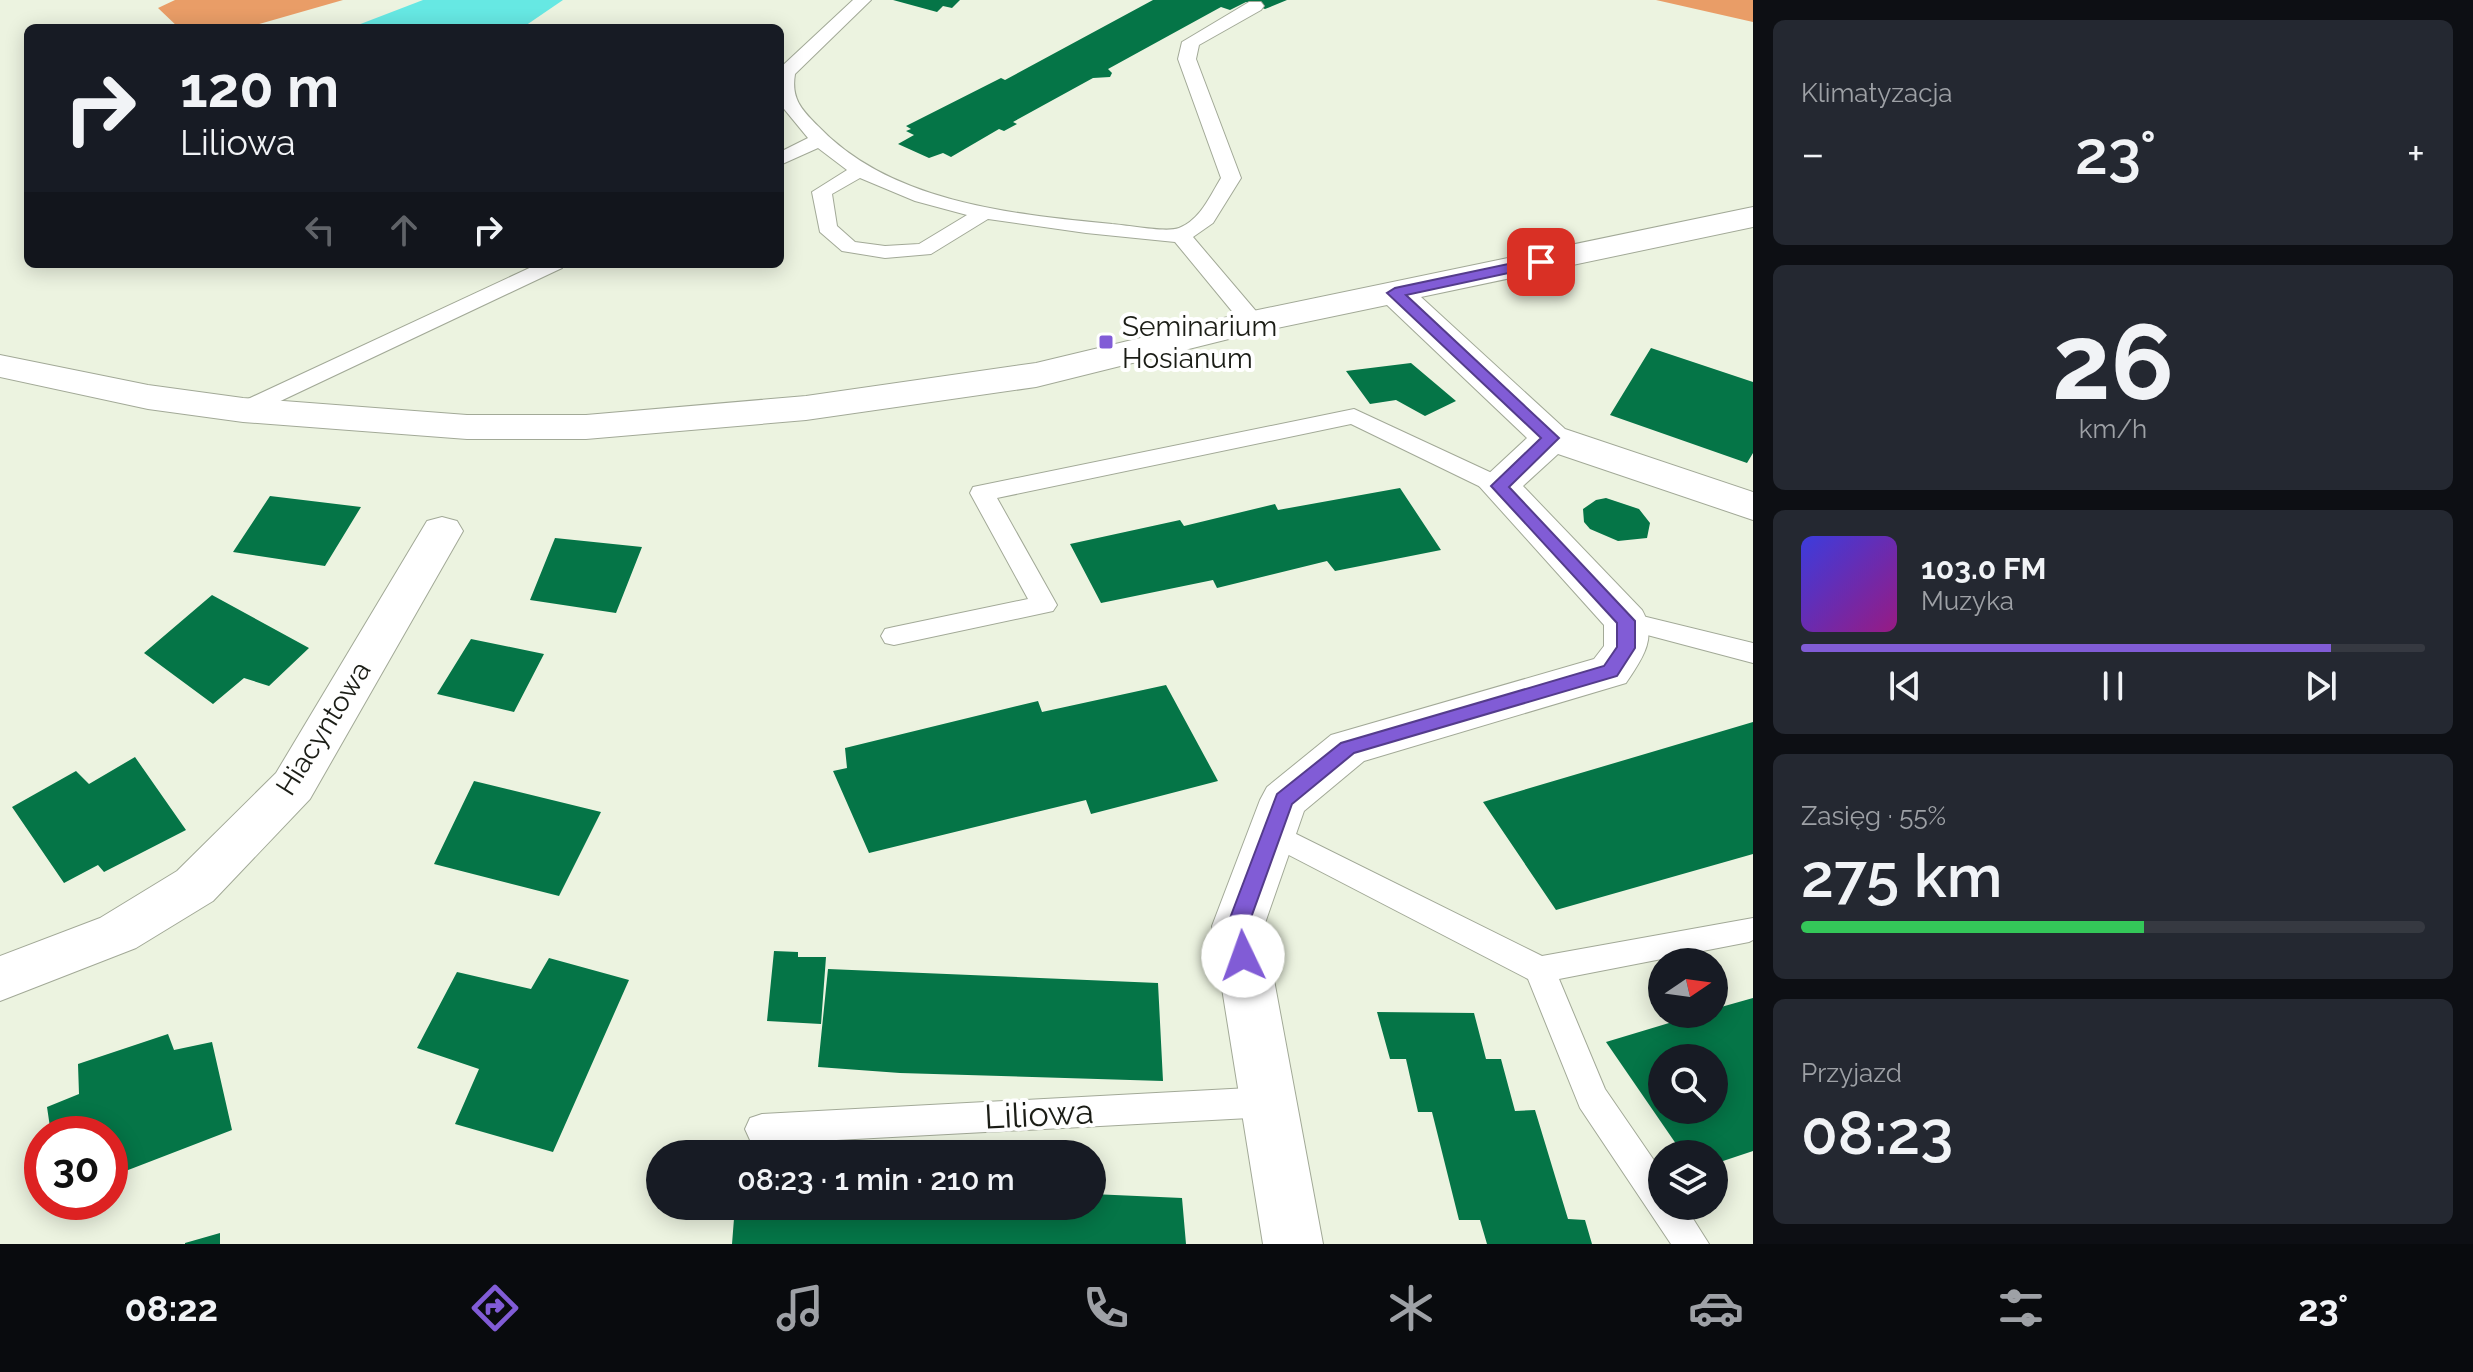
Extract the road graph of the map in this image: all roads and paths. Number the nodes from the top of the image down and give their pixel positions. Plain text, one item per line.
1 (863, 0) edge
2 (1255, 6) dead end
3 (816, 142) junction
4 (784, 157) edge
5 (859, 171) junction
6 (987, 211) junction
7 (1753, 217) edge
8 (1181, 236) junction
9 (546, 268) edge
10 (1395, 293) junction
11 (1253, 322) junction
12 (0, 366) edge
13 (243, 410) junction
14 (1551, 438) junction
15 (1499, 486) junction
16 (1753, 506) edge
17 (442, 531) dead end
18 (1626, 621) junction
19 (894, 636) dead end
20 (1753, 653) edge
21 (1272, 833) junction
22 (1749, 929) dead end
23 (1540, 970) junction
24 (0, 979) edge
25 (1268, 1102) junction
26 (762, 1129) dead end
27 (1648, 1180) edge
28 (1675, 1220) edge
29 (1293, 1244) edge
30 (1691, 1244) edge

1 - 3 lane
2 - 8 lane
3 - 4 lane
3 - 5 lane
5 - 6 lane
5 - 6 lane
6 - 8 lane
7 - 10 street
8 - 11 lane
9 - 13 lane
10 - 11 street
10 - 14 street
11 - 13 street
12 - 13 street
14 - 15 street
14 - 16 street
15 - 18 street
15 - 19 lane
17 - 24 street, Hiacyntowa
18 - 20 lane
18 - 21 street
21 - 23 lane
21 - 25 street
22 - 23 lane
23 - 27 lane
25 - 26 lane, Liliowa
25 - 29 street
28 - 30 lane

